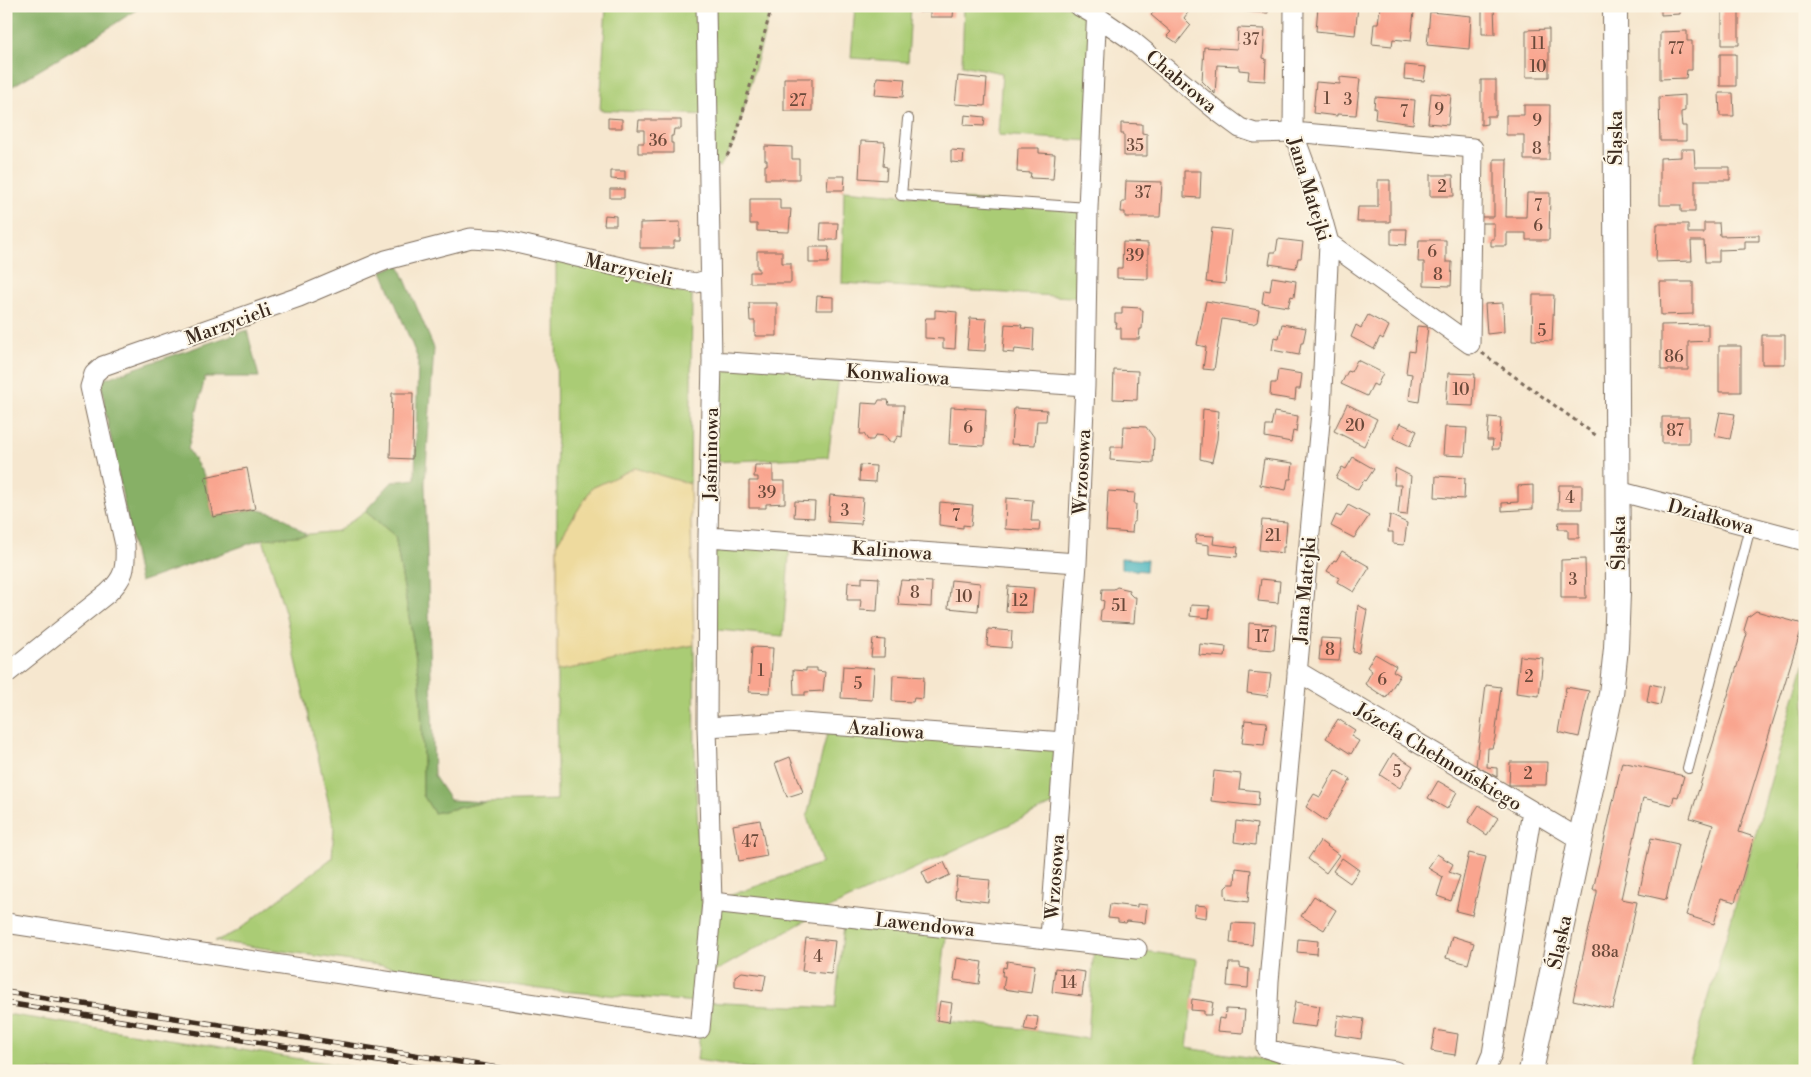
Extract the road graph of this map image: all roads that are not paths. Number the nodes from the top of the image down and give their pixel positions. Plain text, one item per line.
1 (706, 6) edge
2 (1079, 6) edge
3 (1294, 6) edge
4 (1615, 6) edge
5 (1096, 11) edge
6 (908, 119) dead end
7 (1292, 132) junction
8 (1088, 208) junction
9 (1329, 243) junction
10 (710, 279) junction
11 (712, 361) junction
12 (1085, 386) junction
13 (1618, 491) junction
14 (1750, 527) junction
15 (708, 537) junction
16 (1805, 541) edge
17 (1077, 564) junction
18 (1297, 671) junction
19 (6, 674) edge
20 (707, 727) junction
21 (1064, 742) junction
22 (1688, 768) dead end
23 (1532, 810) junction
24 (1581, 840) junction
25 (712, 902) junction
26 (6, 923) edge
27 (1050, 938) junction
28 (1137, 949) dead end
29 (1395, 1071) edge
30 (1485, 1071) edge
31 (1531, 1071) edge

1 - 10 street, Jaśminowa
2 - 5 street, Chabrowa
3 - 7 street, Jana Matejki
4 - 13 street, Śląska
5 - 7 street, Chabrowa
5 - 8 street, Wrzosowa
6 - 8 lane
7 - 9 street, Jana Matejki
7 - 9 street, Chabrowa
8 - 12 street, Wrzosowa
9 - 18 street, Jana Matejki
10 - 11 street, Jaśminowa
10 - 19 street, Marzycieli
11 - 12 street, Konwaliowa
11 - 15 street, Jaśminowa
12 - 17 street, Wrzosowa
13 - 14 street, Działkowa
13 - 24 street, Śląska
14 - 16 street, Działkowa
14 - 22 lane
15 - 17 street, Kalinowa
15 - 20 street, Jaśminowa
17 - 21 street, Wrzosowa
18 - 23 street, Józefa Chełmońskiego
18 - 29 street, Jana Matejki
20 - 21 street, Azaliowa
20 - 25 street, Jaśminowa
21 - 27 street, Wrzosowa
23 - 24 street, Józefa Chełmońskiego
23 - 30 street
24 - 31 street, Śląska
25 - 26 street, Jaśminowa
25 - 27 street, Lawendowa
27 - 28 street, Lawendowa

